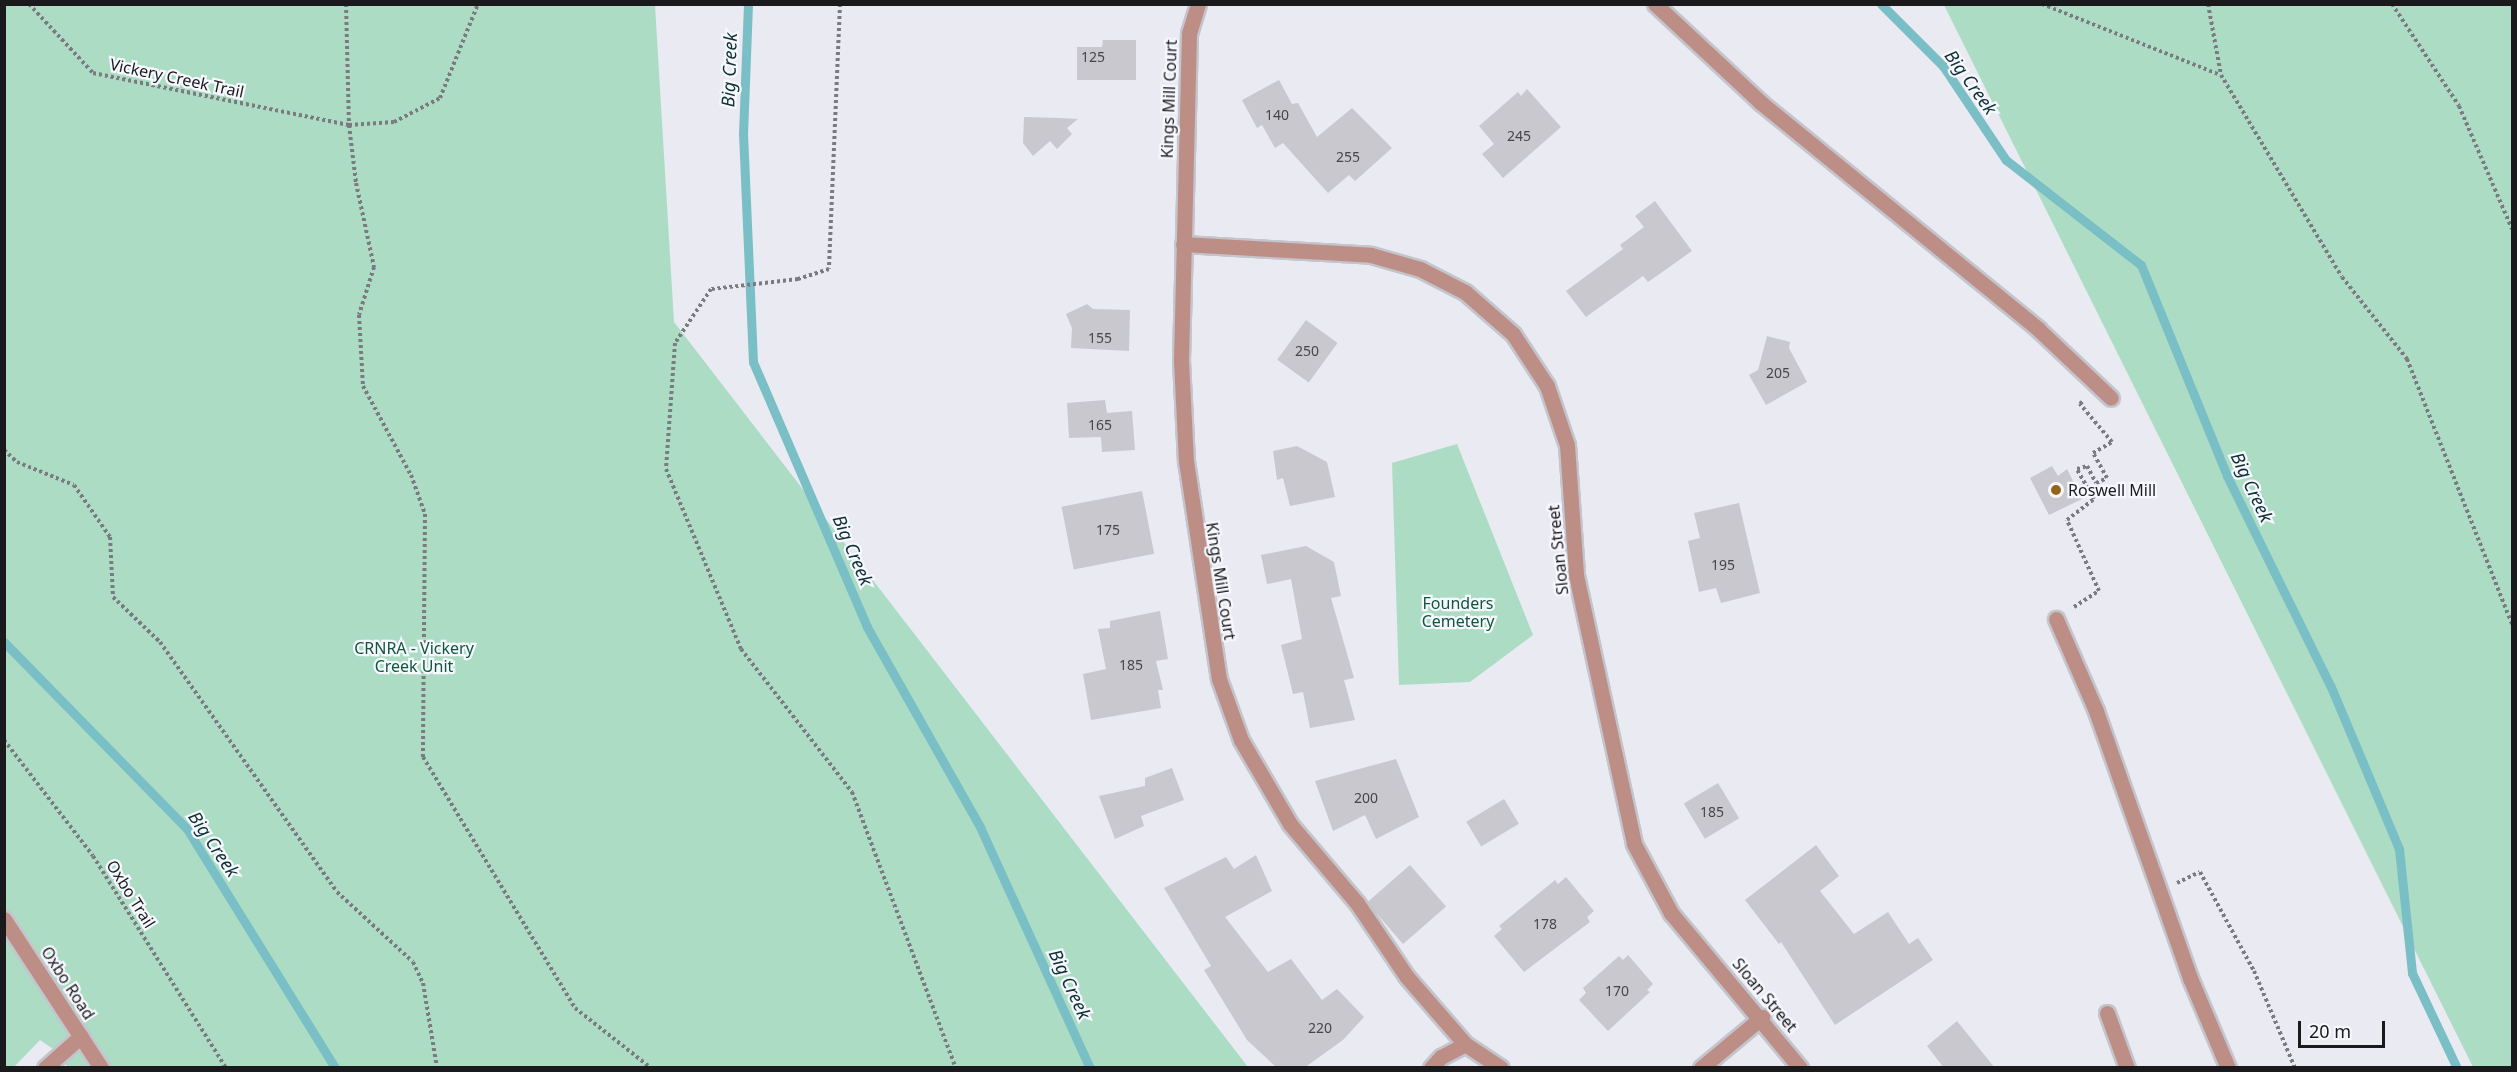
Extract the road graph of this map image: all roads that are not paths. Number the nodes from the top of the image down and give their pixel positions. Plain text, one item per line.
1 (1198, 4) edge
2 (1655, 4) edge
3 (1183, 244) junction
4 (2111, 398) dead end
5 (2056, 619) road end
6 (4, 919) edge
7 (2107, 1012) dead end
8 (1762, 1017) junction
9 (81, 1036) junction
10 (1465, 1044) junction
11 (45, 1068) edge
12 (101, 1068) edge
13 (1431, 1068) edge
14 (1501, 1068) edge
15 (1701, 1068) edge
16 (1800, 1068) edge
17 (2127, 1068) edge
18 (2228, 1068) edge

1 - 3 street, Kings Mill Court
2 - 4 street
3 - 8 street, Sloan Street
3 - 10 street, Kings Mill Court
5 - 18 street
6 - 9 street, Oxbo Road
7 - 17 street
8 - 15 street
8 - 16 street, Sloan Street
9 - 11 street
9 - 12 street, Oxbo Road
10 - 13 street
10 - 14 street, Kings Mill Court

